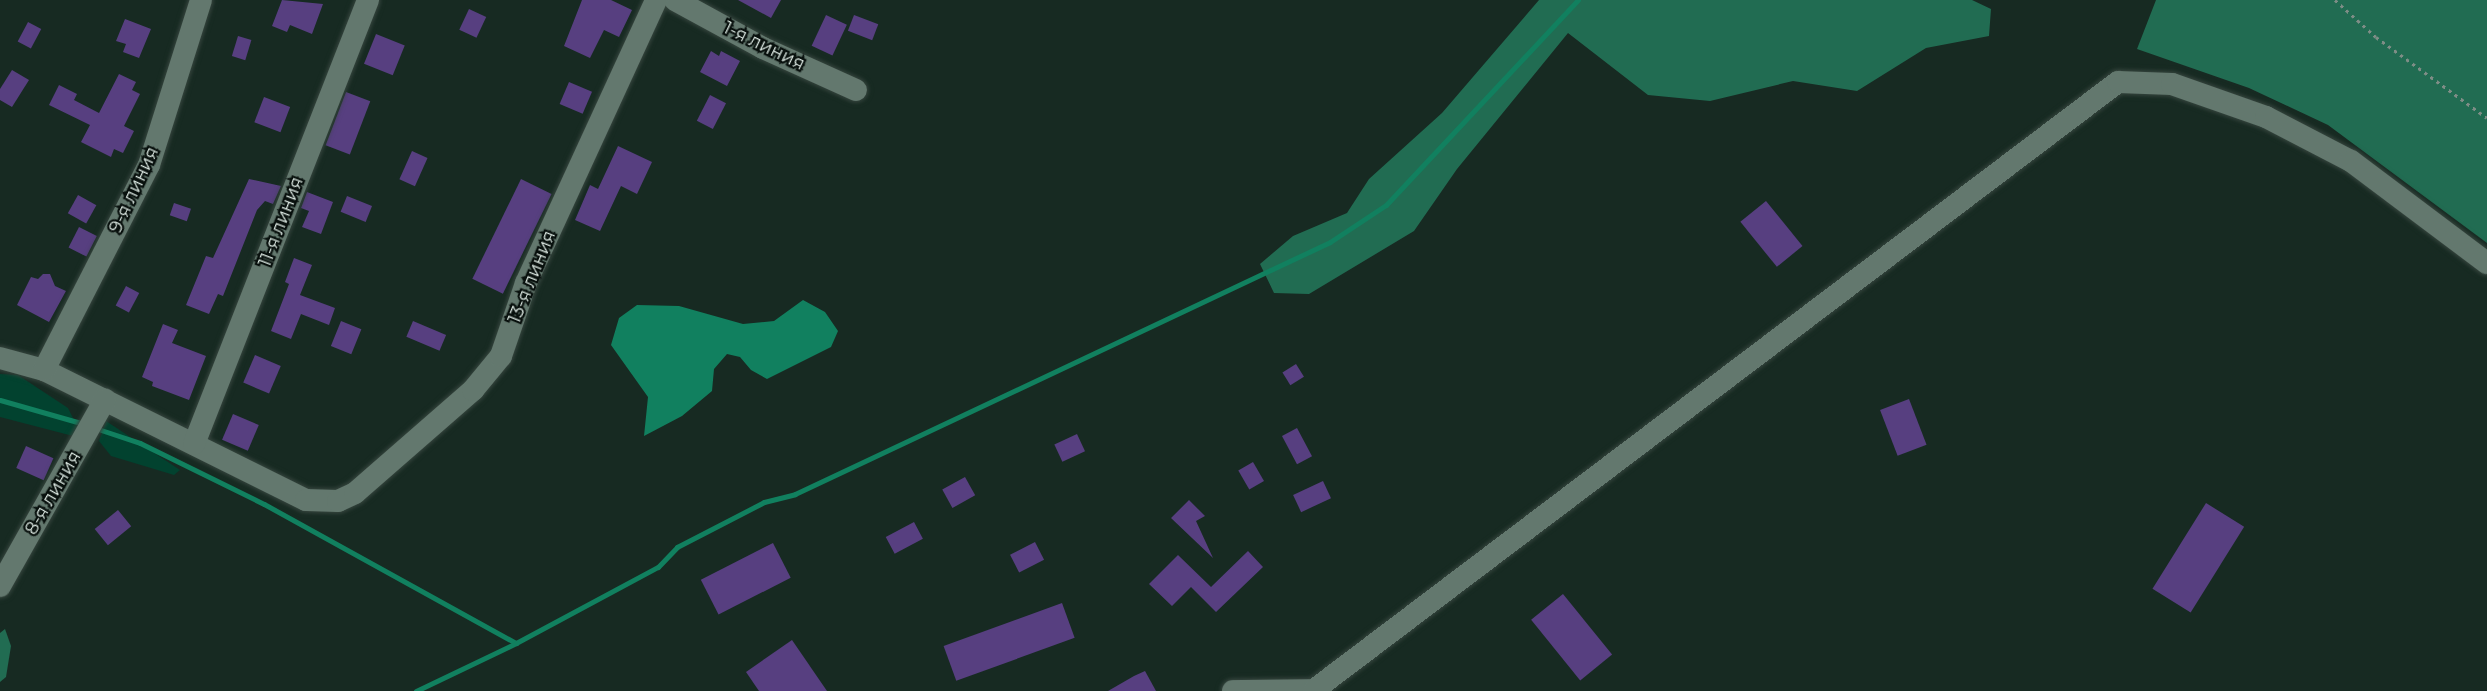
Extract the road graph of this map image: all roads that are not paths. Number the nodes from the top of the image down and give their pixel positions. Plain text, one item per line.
1 (201, 0) edge
2 (368, 0) edge
3 (656, 0) edge
4 (675, 0) edge
5 (856, 90) dead end
6 (2487, 263) edge
7 (0, 358) edge
8 (44, 370) junction
9 (105, 400) junction
10 (194, 444) junction
11 (0, 586) edge
12 (1233, 691) edge

1 - 8 street, 9-я линия
2 - 10 street, 11-я линия
3 - 10 street, 13-я линия
4 - 5 street, 1-я линия
6 - 12 street
7 - 8 street
8 - 9 street
9 - 10 street
9 - 11 street, 8-я линия

